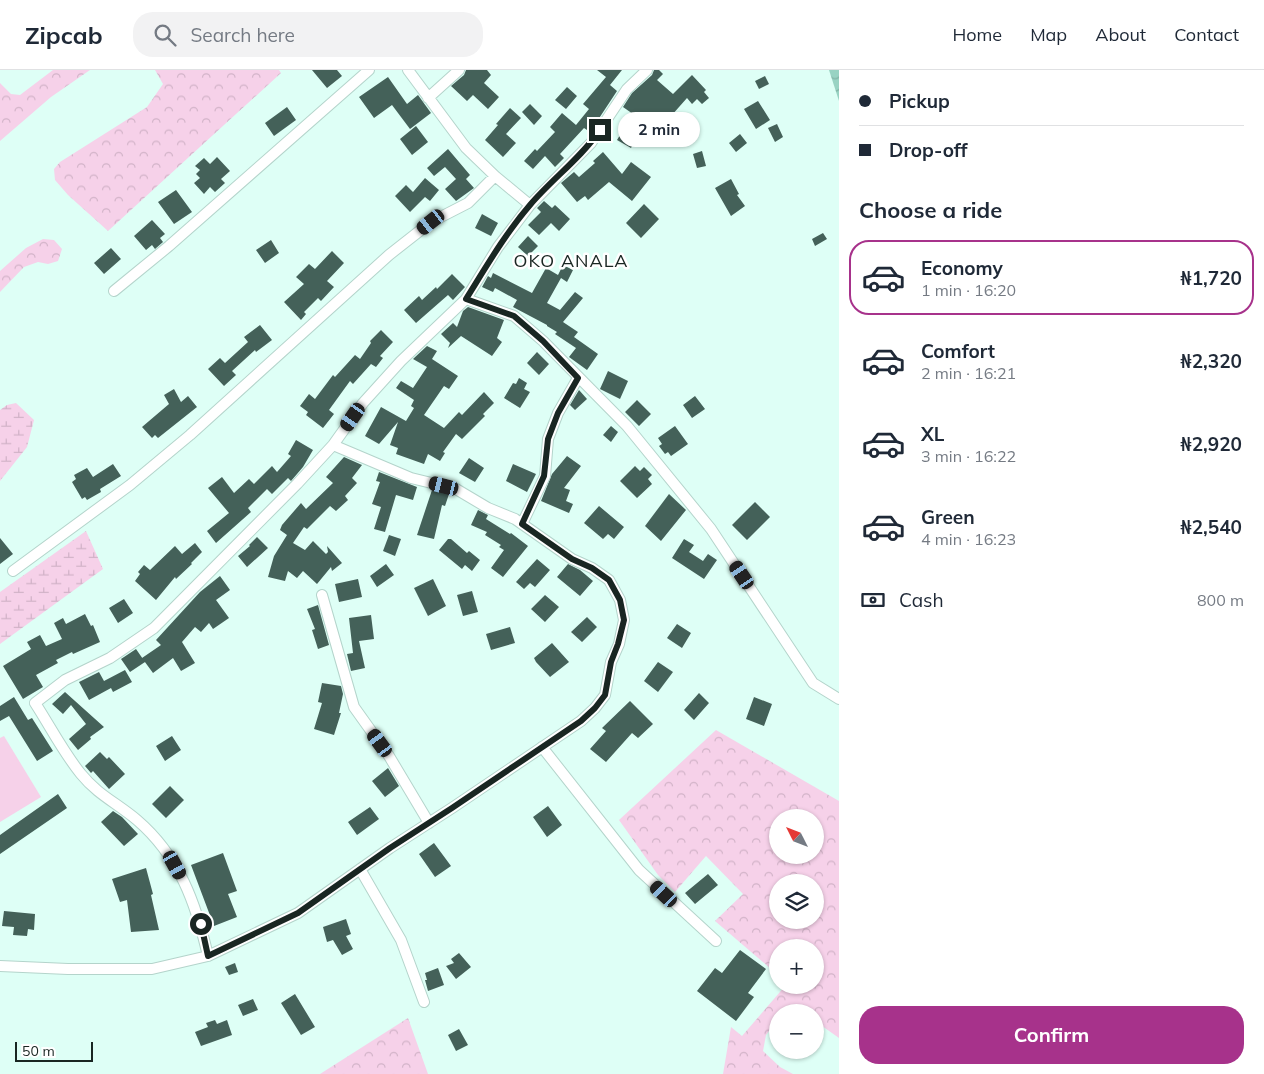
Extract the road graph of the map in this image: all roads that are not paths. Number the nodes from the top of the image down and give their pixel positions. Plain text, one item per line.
1 (369, 70) edge
2 (408, 70) edge
3 (459, 70) edge
4 (647, 70) edge
5 (428, 98) junction
6 (495, 176) junction
7 (530, 205) junction
8 (114, 291) dead end
9 (466, 299) junction
10 (578, 378) junction
11 (333, 445) junction
12 (522, 524) junction
13 (13, 571) dead end
14 (322, 595) dead end
15 (839, 699) edge
16 (542, 747) junction
17 (429, 823) junction
18 (360, 869) junction
19 (716, 941) dead end
20 (208, 956) junction
21 (0, 966) edge
22 (424, 1002) dead end

1 - 8 street
2 - 5 street
3 - 5 street
4 - 7 street
5 - 6 street
6 - 7 street
6 - 13 street
7 - 9 street
9 - 10 street
9 - 11 street
10 - 12 street
10 - 15 street
11 - 12 street
11 - 20 street
12 - 16 street
14 - 17 street
16 - 17 street
16 - 19 street
17 - 18 street
18 - 20 street
18 - 22 street
20 - 21 street

